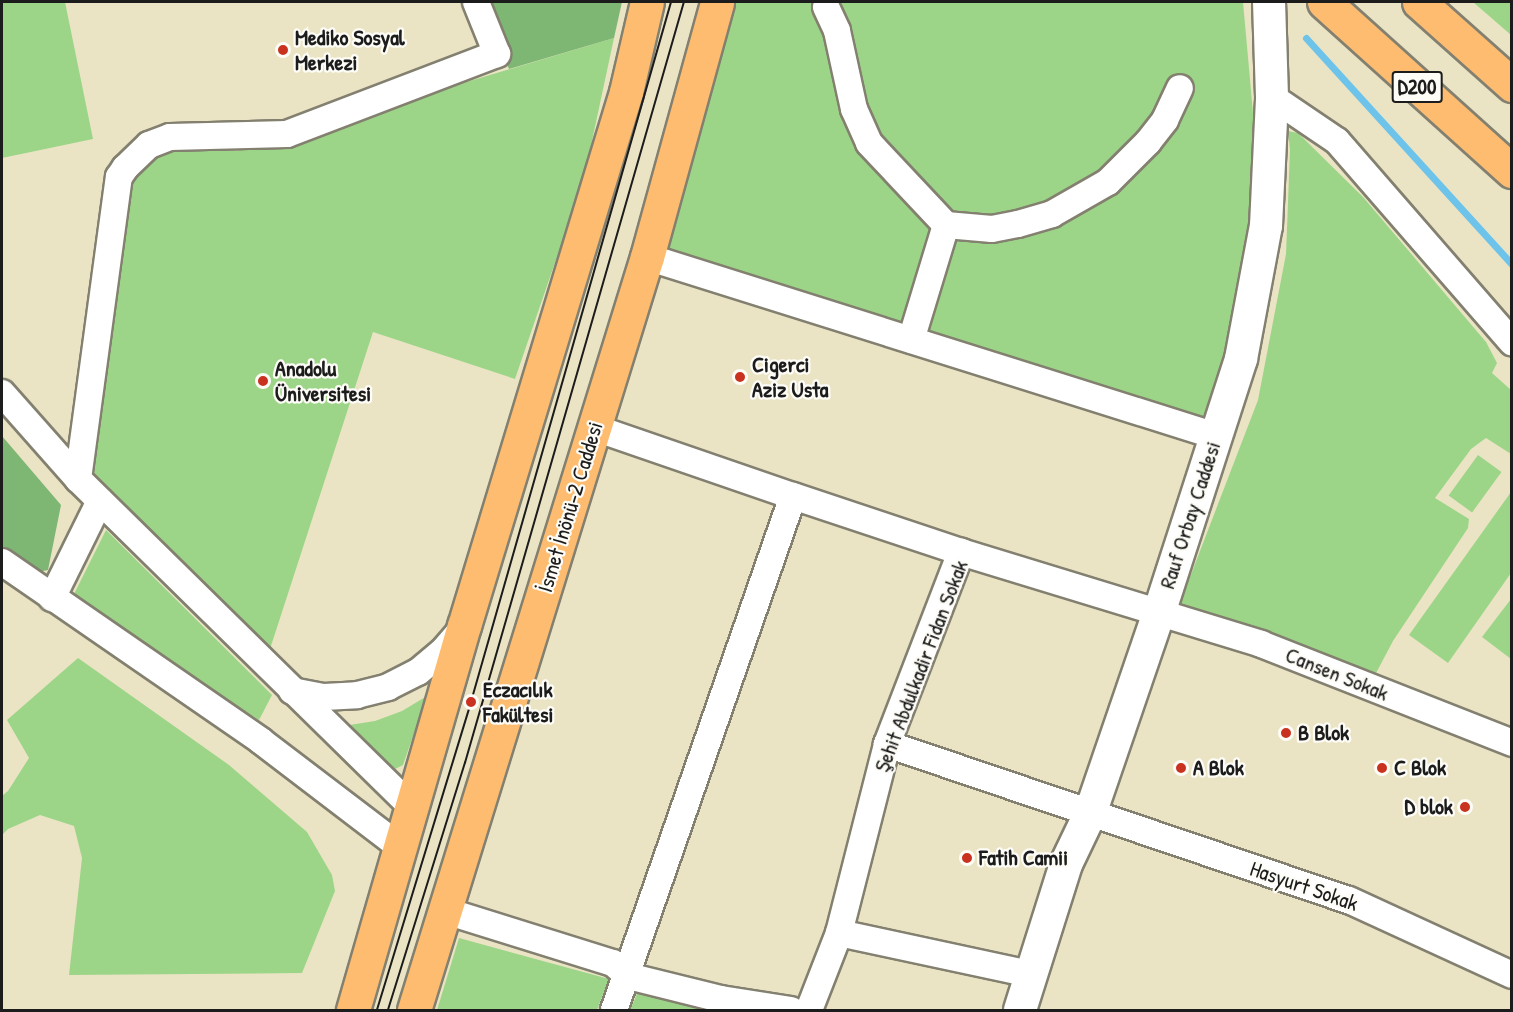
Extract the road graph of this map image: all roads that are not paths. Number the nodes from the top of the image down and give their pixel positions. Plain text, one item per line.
1 (476, 2) edge
2 (646, 2) edge
3 (717, 2) edge
4 (1269, 2) edge
5 (1324, 2) edge
6 (826, 7) dead end
7 (1427, 7) edge
8 (1512, 85) edge
9 (1180, 88) dead end
10 (1272, 97) junction
11 (1512, 171) edge
12 (946, 225) junction
13 (647, 257) junction
14 (911, 340) junction
15 (1512, 342) edge
16 (2, 393) edge
17 (595, 428) junction
18 (1216, 436) junction
19 (78, 479) junction
20 (793, 496) junction
21 (100, 501) junction
22 (961, 552) junction
23 (2, 562) edge
24 (52, 598) junction
25 (1159, 613) junction
26 (464, 626) junction
27 (292, 691) junction
28 (1512, 743) edge
29 (886, 744) junction
30 (412, 807) junction
31 (1090, 814) junction
32 (400, 848) junction
33 (446, 911) junction
34 (839, 933) junction
35 (1030, 974) junction
36 (1512, 975) edge
37 (628, 976) junction
38 (1023, 1010) edge
39 (354, 1011) edge
40 (414, 1011) edge
41 (614, 1011) edge
42 (791, 1011) edge
43 (809, 1011) edge

1 - 19 street
2 - 26 main road
3 - 13 main road, İsmet İnönü-2 Caddesi
4 - 10 street, Rauf Orbay Caddesi
5 - 11 main road, D200
6 - 12 street
7 - 8 main road
9 - 12 street
10 - 15 street
10 - 18 street, Rauf Orbay Caddesi
12 - 14 street
13 - 14 street
13 - 17 main road, İsmet İnönü-2 Caddesi
14 - 18 street
16 - 19 street
17 - 20 street
17 - 33 main road, İsmet İnönü-2 Caddesi
18 - 25 street, Rauf Orbay Caddesi
19 - 21 street
20 - 22 street
20 - 37 street
21 - 24 street
21 - 27 street
22 - 25 street, Şehit Abdulkadir Fidan Sokak
22 - 29 street, Şehit Abdulkadir Fidan Sokak
23 - 24 street
24 - 32 street
25 - 28 street, Cansen Sokak
25 - 31 street, Rauf Orbay Caddesi
26 - 27 street
26 - 30 main road
27 - 30 street
29 - 31 street, Hasyurt Sokak
29 - 34 street, Şehit Abdulkadir Fidan Sokak
30 - 32 main road
31 - 35 street, Rauf Orbay Caddesi
31 - 36 street, Hasyurt Sokak
32 - 39 main road
33 - 37 street
33 - 40 main road, İsmet İnönü-2 Caddesi
34 - 35 street
34 - 43 street, Şehit Abdulkadir Fidan Sokak
35 - 38 street, Rauf Orbay Caddesi
37 - 41 street
37 - 42 street

